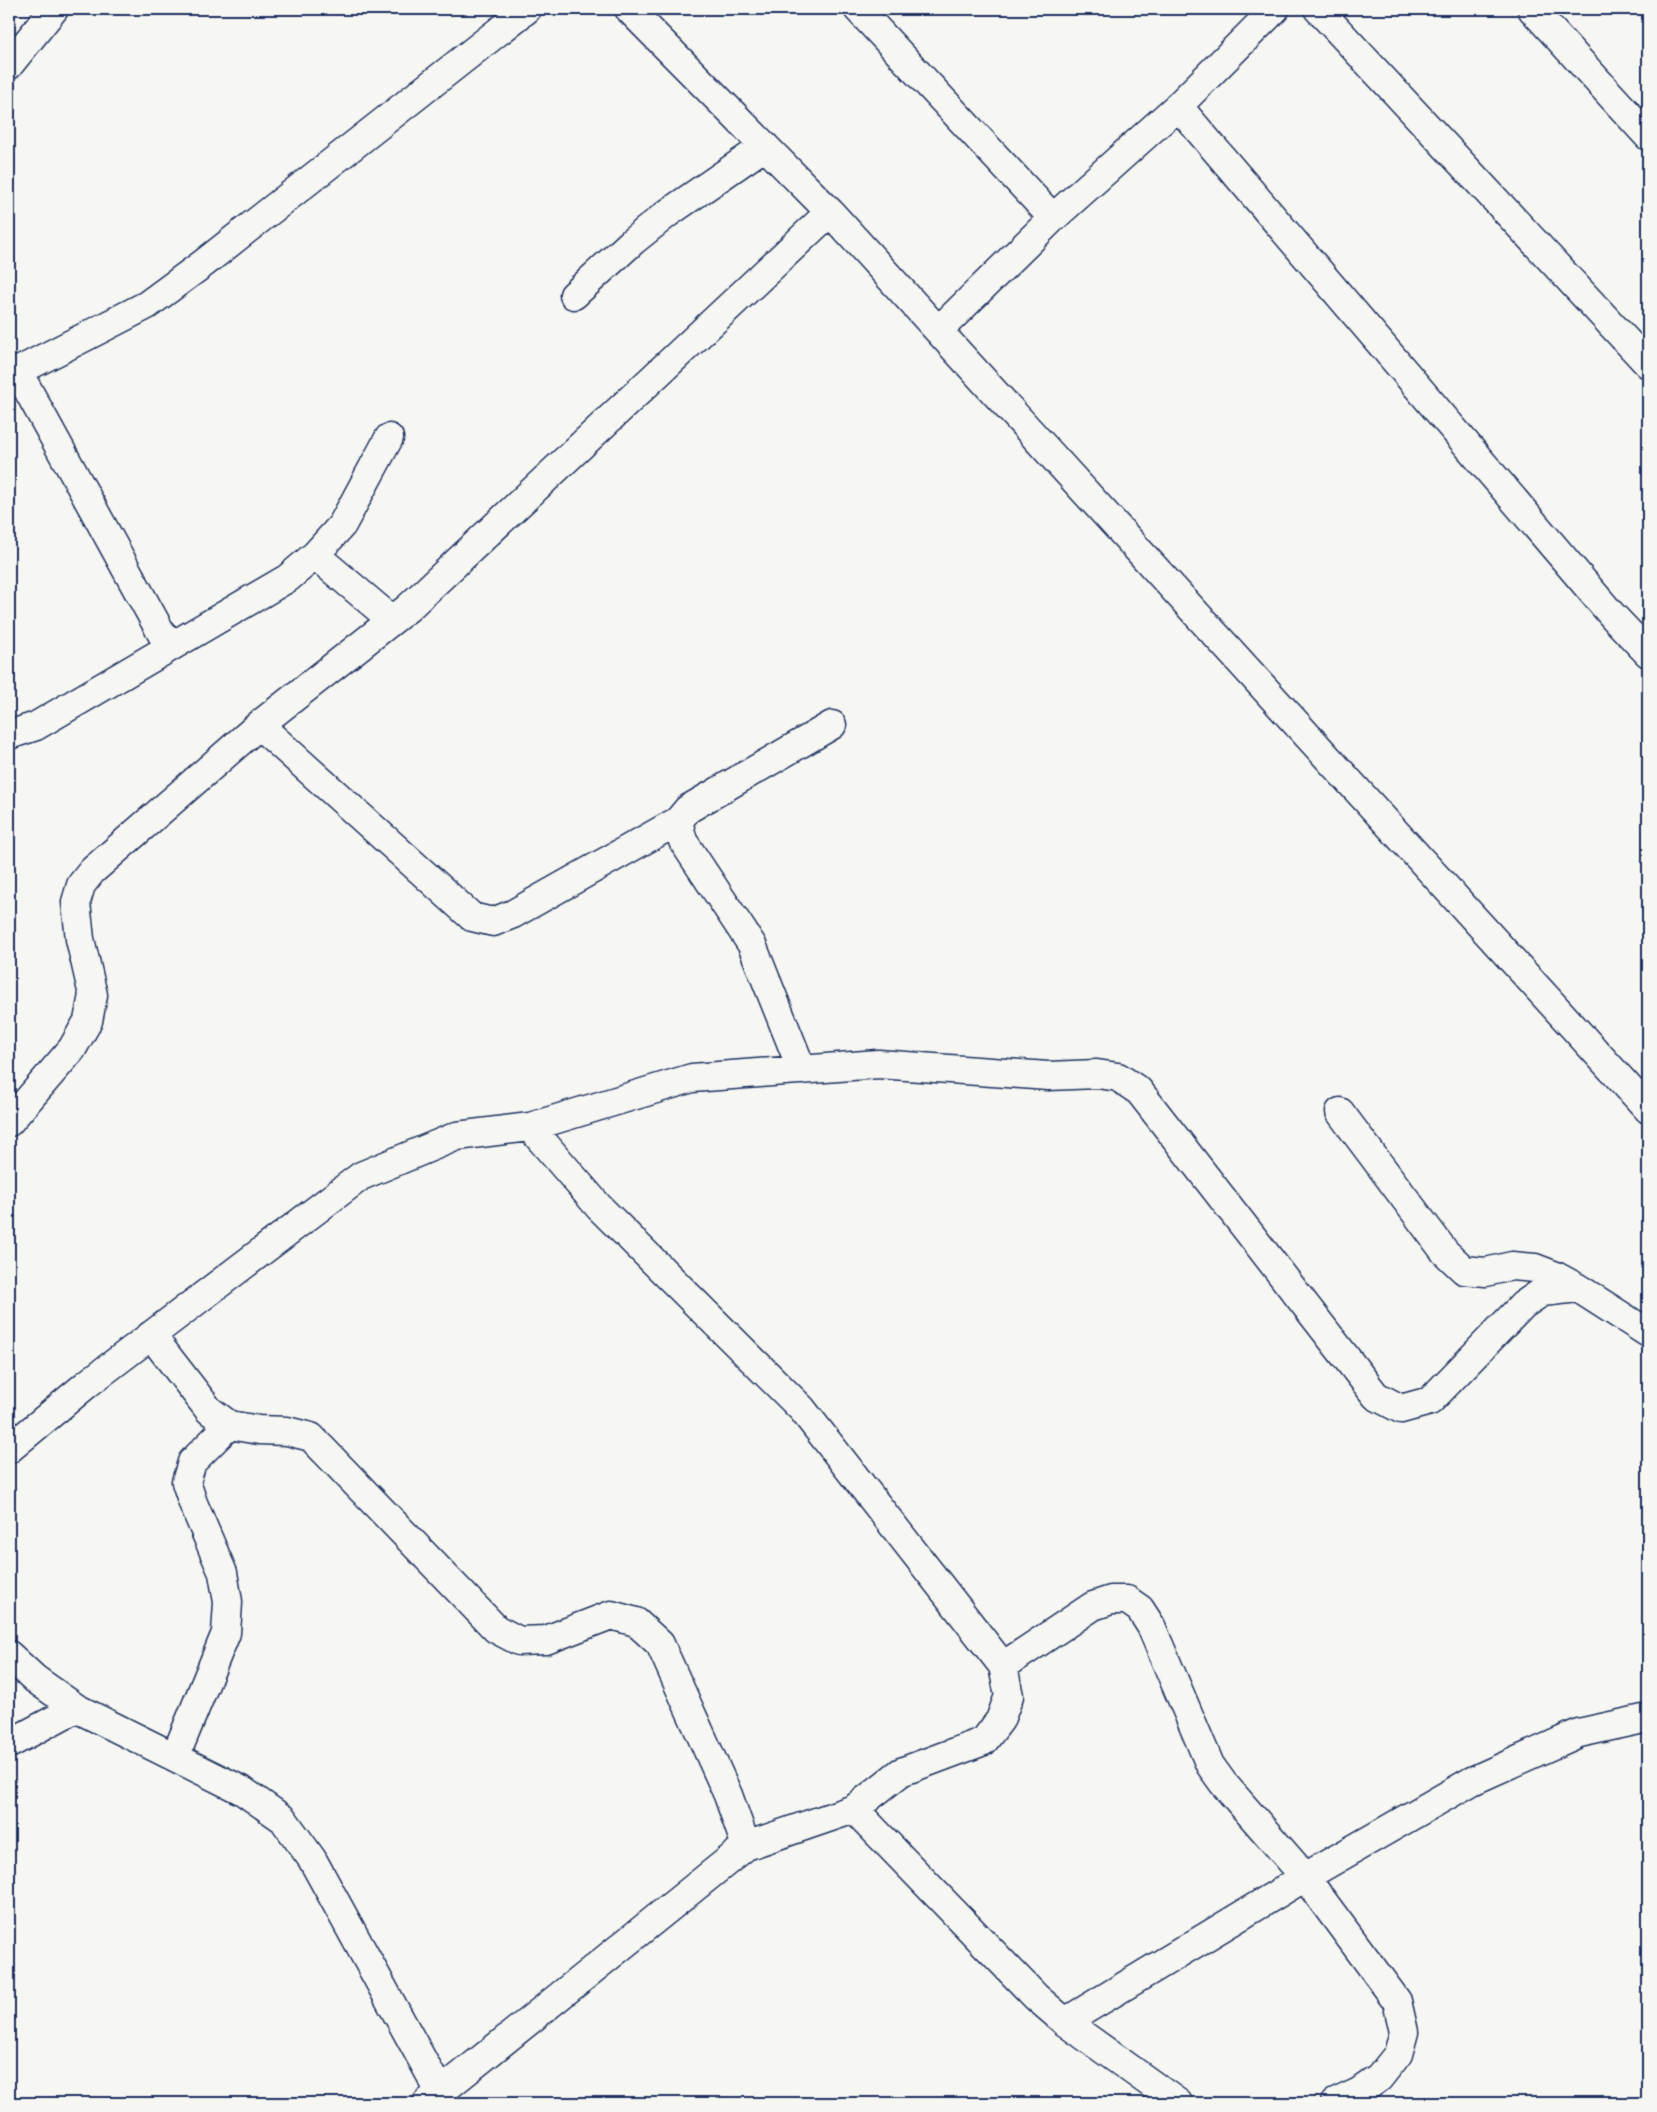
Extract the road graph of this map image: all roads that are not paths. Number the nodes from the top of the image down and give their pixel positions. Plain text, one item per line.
1 (54, 9) edge
2 (527, 9) edge
3 (629, 9) edge
4 (858, 9) edge
5 (1275, 9) edge
6 (1318, 9) edge
7 (1532, 9) edge
8 (9, 65) edge
9 (1178, 106) junction
10 (1648, 136) edge
11 (765, 146) junction
12 (830, 212) junction
13 (1053, 218) junction
14 (574, 296) dead end
15 (939, 330) junction
16 (1648, 364) edge
17 (13, 374) edge
18 (389, 438) dead end
19 (315, 555) junction
20 (392, 620) junction
21 (169, 647) junction
22 (1648, 653) edge
23 (259, 725) junction
24 (832, 725) dead end
25 (9, 735) edge
26 (678, 821) junction
27 (802, 1070) junction
28 (1648, 1109) edge
29 (1340, 1112) dead end
30 (9, 1122) edge
31 (530, 1127) junction
32 (1578, 1288) junction
33 (1648, 1333) edge
34 (151, 1335) junction
35 (229, 1425) junction
36 (9, 1449) edge
37 (9, 1655) edge
38 (1003, 1666) junction
39 (76, 1708) junction
40 (1648, 1718) edge
41 (9, 1744) edge
42 (175, 1758) junction
43 (854, 1808) junction
44 (746, 1846) junction
45 (1305, 1877) junction
46 (1064, 2022) junction
47 (433, 2098) edge
48 (1178, 2103) edge
49 (1335, 2103) edge

1 - 8 street
2 - 17 street
3 - 11 street
4 - 13 street
5 - 9 street
6 - 16 street
7 - 10 street
9 - 13 street
9 - 22 street
11 - 12 street
11 - 14 street
12 - 15 street
12 - 20 street
13 - 15 street
15 - 28 street
17 - 21 street
18 - 19 street
19 - 20 street
19 - 21 street
20 - 23 street
21 - 25 street
23 - 26 street
23 - 30 street
24 - 26 street
26 - 27 street
27 - 31 street
27 - 32 street
29 - 32 street
31 - 34 street
31 - 38 street
32 - 33 street
34 - 35 street
34 - 36 street
35 - 42 street
35 - 44 street
37 - 39 street
38 - 43 street
38 - 45 street
39 - 41 street
39 - 42 street
40 - 45 street
42 - 47 street
43 - 44 street
43 - 46 street
44 - 47 street
45 - 46 street
45 - 49 street
46 - 48 street

